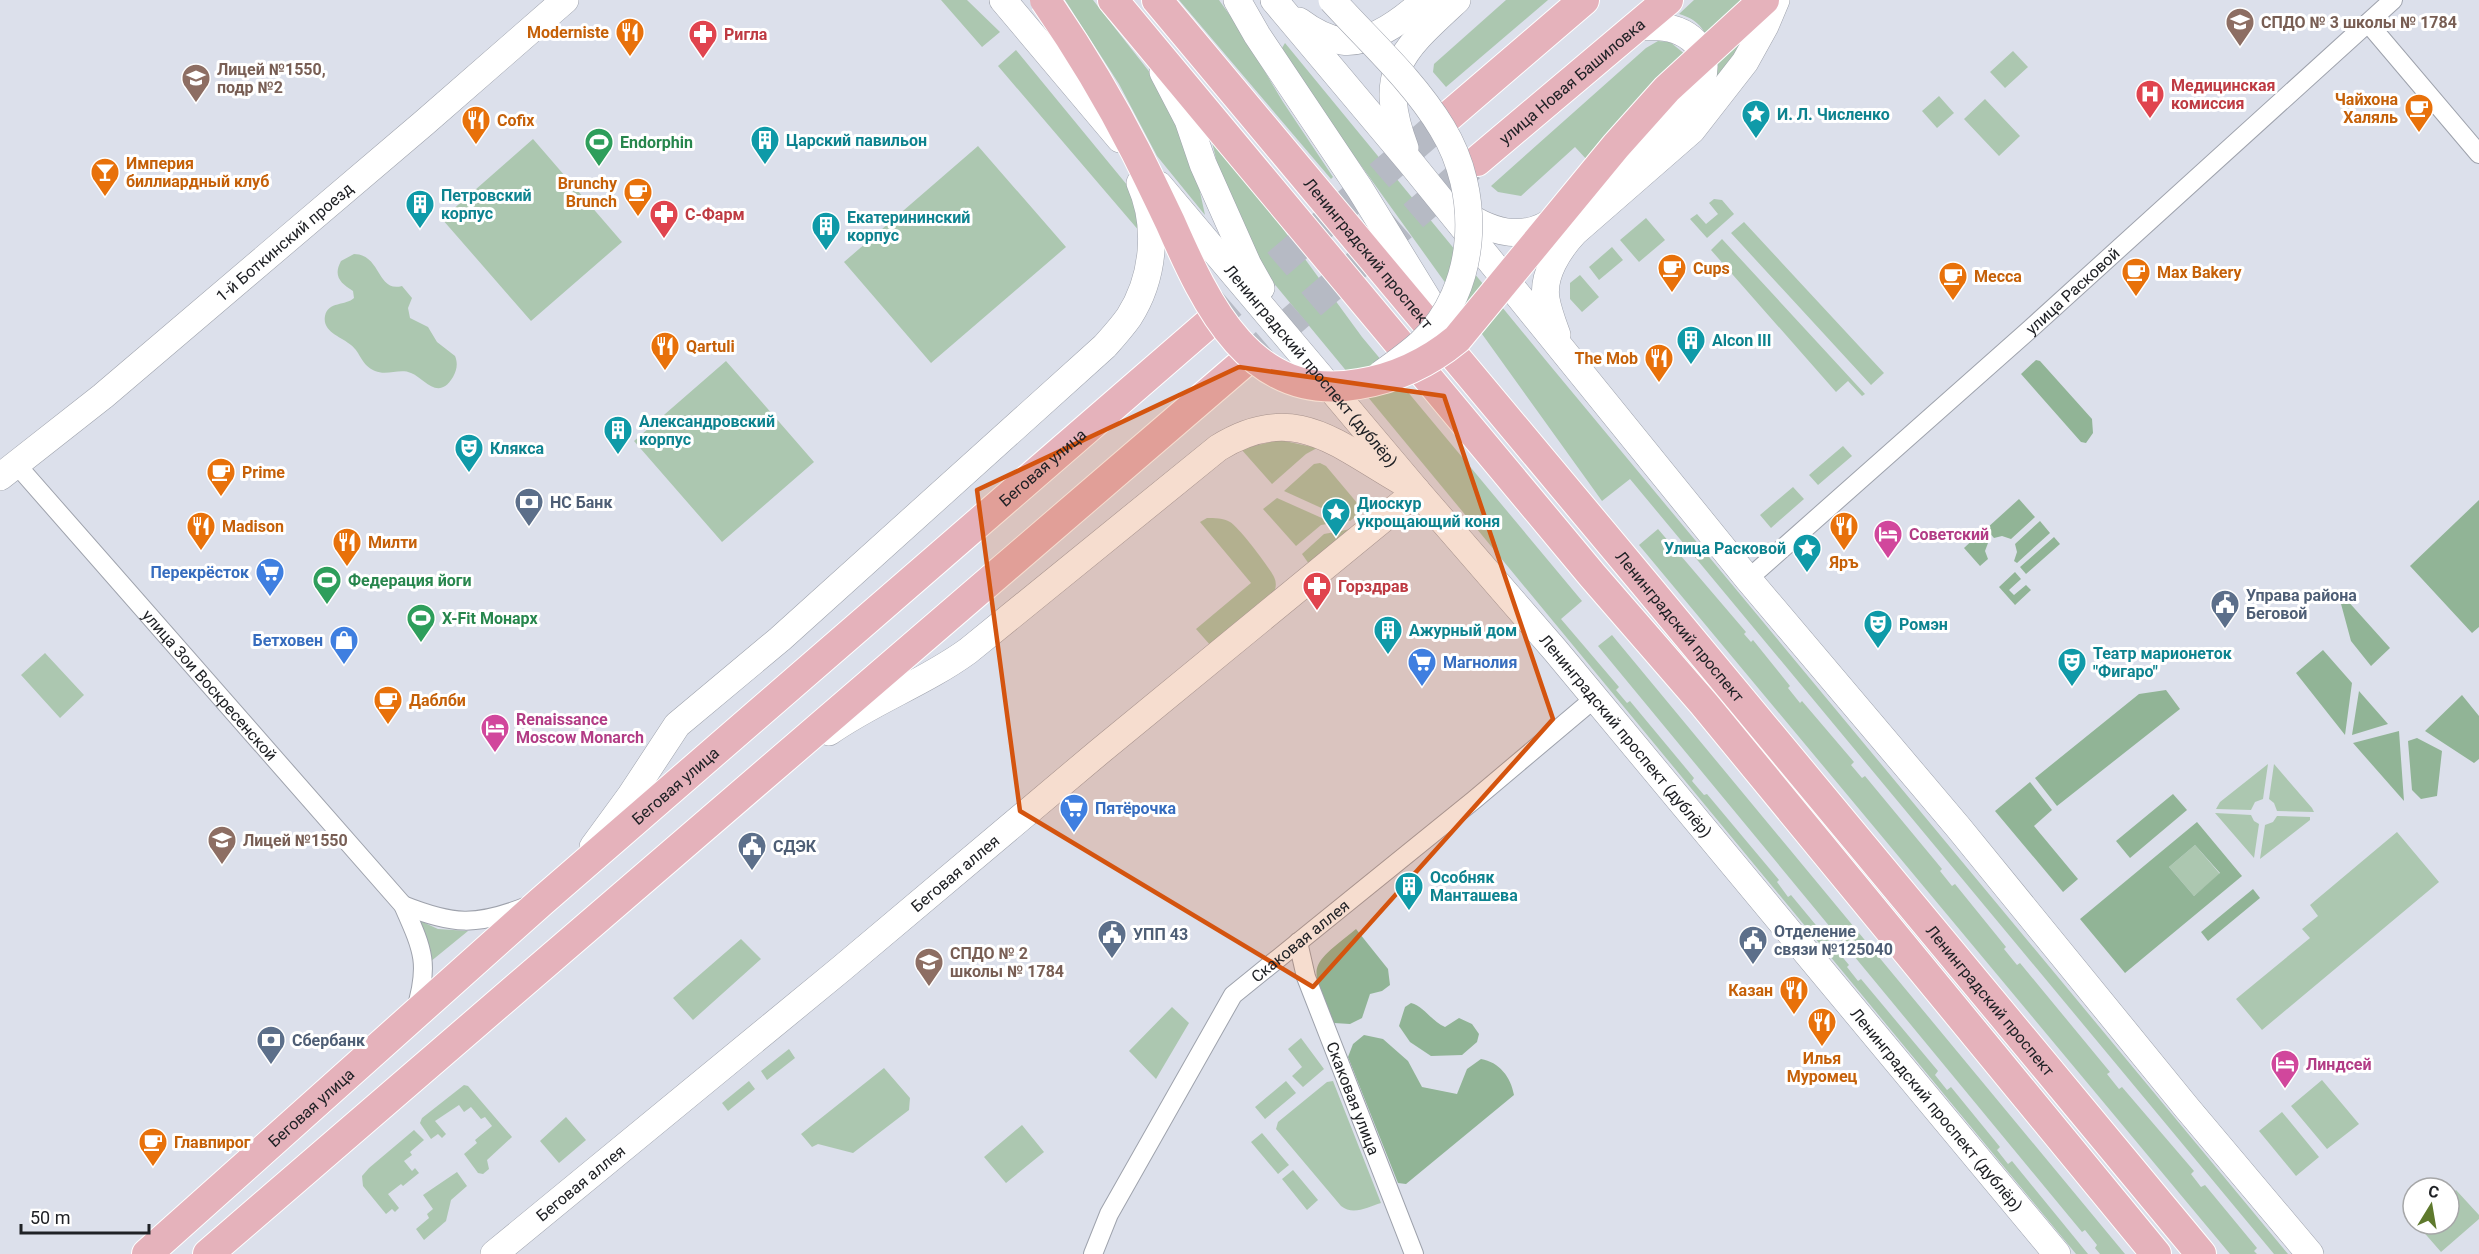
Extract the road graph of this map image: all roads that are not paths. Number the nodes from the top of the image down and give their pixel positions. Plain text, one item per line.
1 (565, 0) edge
2 (1003, 0) edge
3 (1045, 0) edge
4 (1157, 0) edge
5 (1237, 0) edge
6 (1332, 0) edge
7 (1425, 0) edge
8 (1457, 0) edge
9 (1584, 0) edge
10 (1668, 0) edge
11 (1764, 0) edge
12 (1776, 0) edge
13 (2393, 0) edge
14 (1279, 6) edge
15 (1120, 8) edge
16 (2368, 23) junction
17 (1635, 28) junction
18 (1443, 121) tunnel mouth
19 (1114, 132) junction
20 (2479, 154) edge
21 (1477, 161) tunnel mouth
22 (1411, 163) junction
23 (1432, 189) junction
24 (1209, 323) tunnel mouth
25 (1561, 348) junction
26 (1243, 363) tunnel mouth
27 (1325, 381) junction
28 (1364, 384) junction
29 (1490, 399) junction
30 (8, 471) edge
31 (1417, 491) junction
32 (1748, 579) junction
33 (1595, 698) junction
34 (719, 811) junction
35 (573, 874) junction
36 (542, 901) junction
37 (403, 905) junction
38 (1298, 942) junction
39 (413, 1016) junction
40 (147, 1254) edge
41 (208, 1254) edge
42 (494, 1254) edge
43 (1093, 1254) edge
44 (1414, 1254) edge
45 (2057, 1254) edge
46 (2156, 1254) edge
47 (2201, 1254) edge
48 (2310, 1254) edge

1 - 30 main road, 1-й Боткинский проезд
2 - 19 main road, Ленинградский проспект (дублёр)
3 - 28 main road, bridge
4 - 29 main road, Ленинградский проспект
5 - 29 main road
6 - 28 main road, bridge
7 - 14 main road
8 - 22 main road
9 - 18 main road
10 - 17 main road, улица Новая Башиловка
11 - 28 main road, bridge
12 - 25 main road
13 - 16 street, улица Расковой
14 - 22 main road
15 - 27 main road
15 - 46 main road, Ленинградский проспект
16 - 20 street
16 - 32 street, улица Расковой
17 - 21 main road, улица Новая Башиловка
17 - 23 main road
19 - 27 main road, Ленинградский проспект (дублёр)
19 - 35 main road
22 - 23 main road
23 - 25 main road
24 - 35 main road, Беговая улица
25 - 32 main road
26 - 34 main road
27 - 31 main road, Ленинградский проспект (дублёр)
29 - 47 main road, Ленинградский проспект
30 - 37 street, улица Зои Воскресенской
31 - 33 main road, Ленинградский проспект (дублёр)
31 - 34 main road
31 - 42 main road, Беговая аллея
32 - 48 main road
33 - 38 street, Скаковая аллея
33 - 45 main road, Ленинградский проспект (дублёр)
34 - 41 main road
35 - 36 main road, Беговая улица
36 - 37 street
36 - 39 main road, Беговая улица
37 - 39 street, улица Зои Воскресенской
38 - 43 street, Скаковая аллея
38 - 44 street, Скаковая улица
39 - 40 main road, Беговая улица

